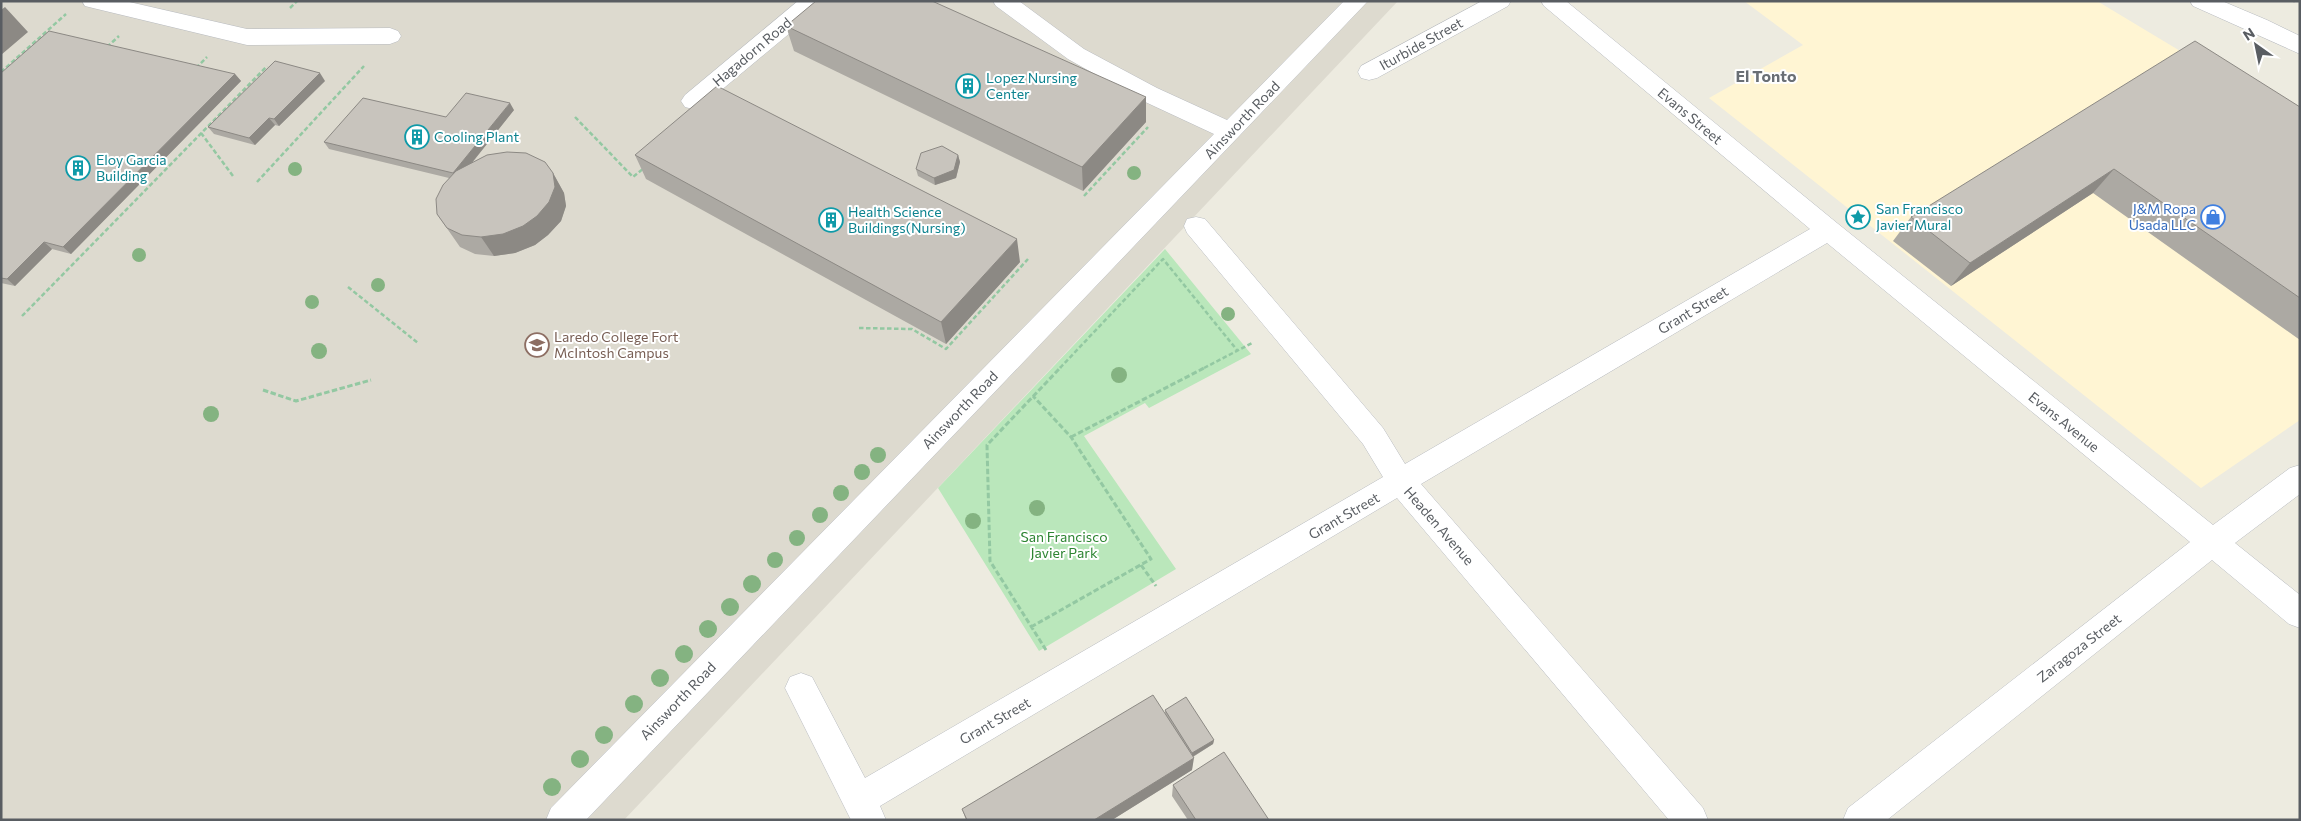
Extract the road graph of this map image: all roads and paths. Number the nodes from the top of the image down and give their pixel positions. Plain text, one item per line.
1 (94, 1) edge
2 (810, 1) edge
3 (1004, 1) edge
4 (1357, 1) edge
5 (1500, 1) edge
6 (1552, 1) edge
7 (2201, 1) edge
8 (66, 14) dead end
9 (390, 36) dead end
10 (295, 37) junction
11 (2300, 46) edge
12 (366, 64) dead end
13 (1, 72) edge
14 (1369, 72) dead end
15 (693, 101) dead end
16 (574, 117) dead end
17 (1154, 120) dead end
18 (1231, 132) junction
19 (201, 133) junction
20 (647, 166) edge
21 (233, 176) dead end
22 (257, 182) dead end
23 (1084, 196) edge
24 (1196, 226) dead end
25 (1828, 230) junction
26 (1028, 259) dead end
27 (348, 287) dead end
28 (22, 316) dead end
29 (859, 328) dead end
30 (1259, 339) dead end
31 (418, 343) dead end
32 (1237, 350) junction
33 (371, 380) dead end
34 (263, 390) dead end
35 (1034, 396) junction
36 (1071, 438) junction
37 (2300, 477) edge
38 (1400, 482) junction
39 (2213, 542) junction
40 (1141, 565) junction
41 (1157, 588) dead end
42 (2300, 614) edge
43 (1031, 627) junction
44 (1047, 653) dead end
45 (801, 688) dead end
46 (864, 810) edge
47 (563, 820) edge
48 (1690, 820) edge
49 (1860, 820) edge

1 - 10 street
2 - 15 street, Hagadorn Road
3 - 18 street
4 - 18 street, Ainsworth Road
5 - 14 street, Iturbide Street
6 - 25 street, Evans Street
7 - 11 street
8 - 13 path
9 - 10 street
10 - 19 path
12 - 22 path
16 - 20 path
17 - 23 path
18 - 47 street, Ainsworth Road
19 - 21 path
19 - 28 path
24 - 38 street, Headen Avenue
25 - 38 street, Grant Street
25 - 39 street, Evans Avenue
26 - 29 path
27 - 31 path
30 - 32 path
32 - 35 path
32 - 36 path
33 - 34 path
35 - 36 path
35 - 43 path
36 - 40 path
37 - 39 street, Zaragoza Street
38 - 46 street, Grant Street
38 - 48 street, Headen Avenue
39 - 42 street, Evans Avenue
39 - 49 street, Zaragoza Street
40 - 41 path
40 - 43 path
43 - 44 path
45 - 46 street

